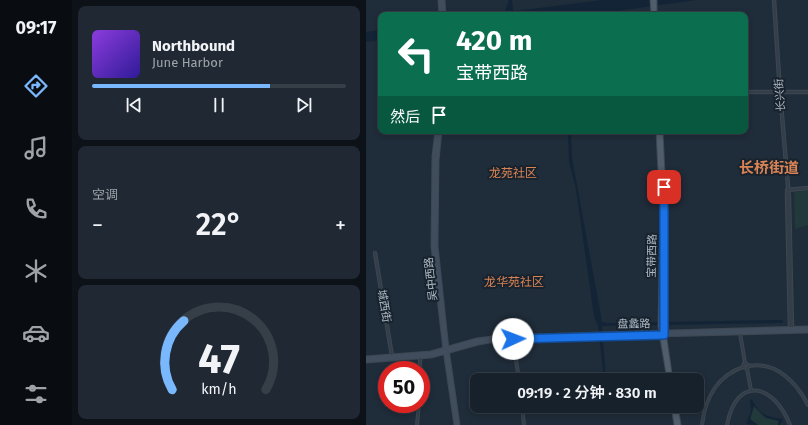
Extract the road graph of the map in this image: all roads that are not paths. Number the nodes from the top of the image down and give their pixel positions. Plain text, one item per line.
1 (441, 0) edge
2 (653, 0) edge
3 (774, 0) edge
4 (443, 12) edge
5 (654, 12) edge
6 (748, 92) edge
7 (780, 92) junction
8 (808, 92) edge
9 (439, 134) edge
10 (660, 134) edge
11 (808, 188) edge
12 (787, 190) junction
13 (375, 253) dead end
14 (791, 330) junction
15 (808, 330) edge
16 (740, 331) junction
17 (663, 333) junction
18 (513, 337) junction
19 (446, 351) junction
20 (420, 355) junction
21 (392, 357) junction
22 (366, 359) edge
23 (420, 361) edge
24 (745, 363) junction
25 (749, 366) junction
26 (743, 367) junction
27 (747, 369) junction
28 (518, 373) edge
29 (669, 373) edge
30 (751, 390) junction
31 (808, 405) edge
32 (418, 413) edge
33 (523, 413) edge
34 (675, 413) edge
35 (417, 425) edge
36 (457, 425) edge
37 (524, 425) edge
38 (677, 425) edge
39 (702, 425) edge
40 (726, 425) edge
41 (790, 425) edge

1 - 4 main road
2 - 5 main road
3 - 7 street, 长兴街
6 - 7 street
7 - 8 street
7 - 12 street, 长兴街
9 - 19 main road, 吴中西路
10 - 17 main road, 宝带西路
11 - 12 street
12 - 14 street, 长兴街
13 - 21 street, 城西街
14 - 15 main road, 盘蠡路
14 - 16 main road, 盘蠡路
16 - 17 main road, 盘蠡路
16 - 24 street
17 - 18 main road, 盘蠡路
17 - 29 main road, 宝带西路
18 - 19 main road, 盘蠡路
18 - 28 street
19 - 20 main road, 盘蠡路
19 - 36 main road, 吴中西路
20 - 21 main road, 盘蠡路
20 - 23 street
21 - 22 main road, 盘蠡路
24 - 25 street
24 - 26 street
25 - 27 street
25 - 31 street
26 - 27 street
26 - 39 street
27 - 30 street
30 - 40 street
30 - 41 street
32 - 35 street
33 - 37 street
34 - 38 main road

